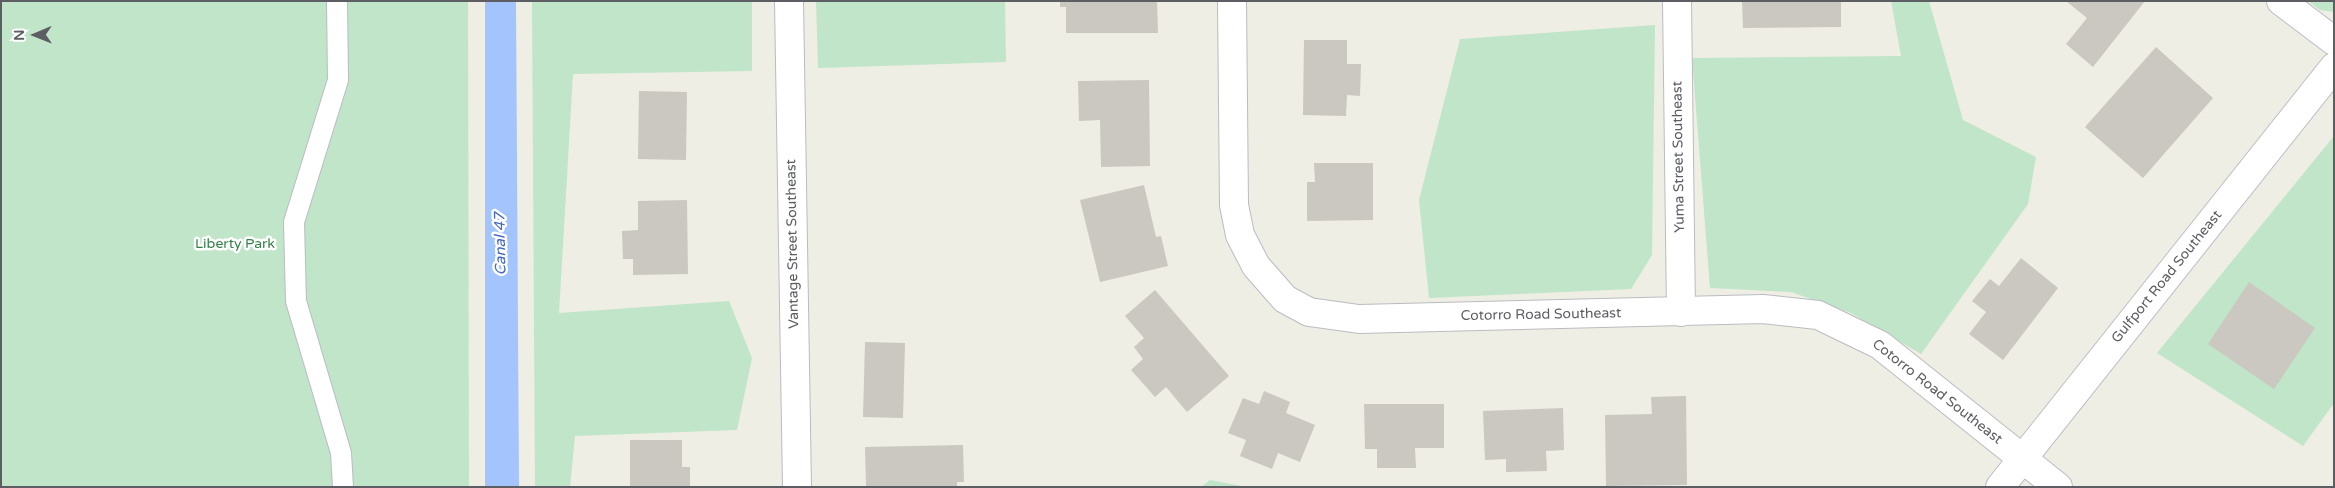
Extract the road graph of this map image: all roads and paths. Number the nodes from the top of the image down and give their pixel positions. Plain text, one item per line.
1 (337, 1) edge
2 (789, 1) edge
3 (1232, 1) edge
4 (1677, 1) edge
5 (2281, 1) edge
6 (2334, 40) edge
7 (2334, 66) edge
8 (1681, 312) junction
9 (2023, 458) junction
10 (343, 487) edge
11 (797, 487) edge
12 (2000, 487) edge
13 (2058, 487) edge

1 - 10 lane
2 - 11 street, Vantage Street Southeast
3 - 8 street, Cotorro Road Southeast
4 - 8 street, Yuma Street Southeast
5 - 6 street
7 - 9 street, Gulfport Road Southeast
8 - 9 street, Cotorro Road Southeast
9 - 12 street, Gulfport Road Southeast
9 - 13 street, Cotorro Road Southeast

